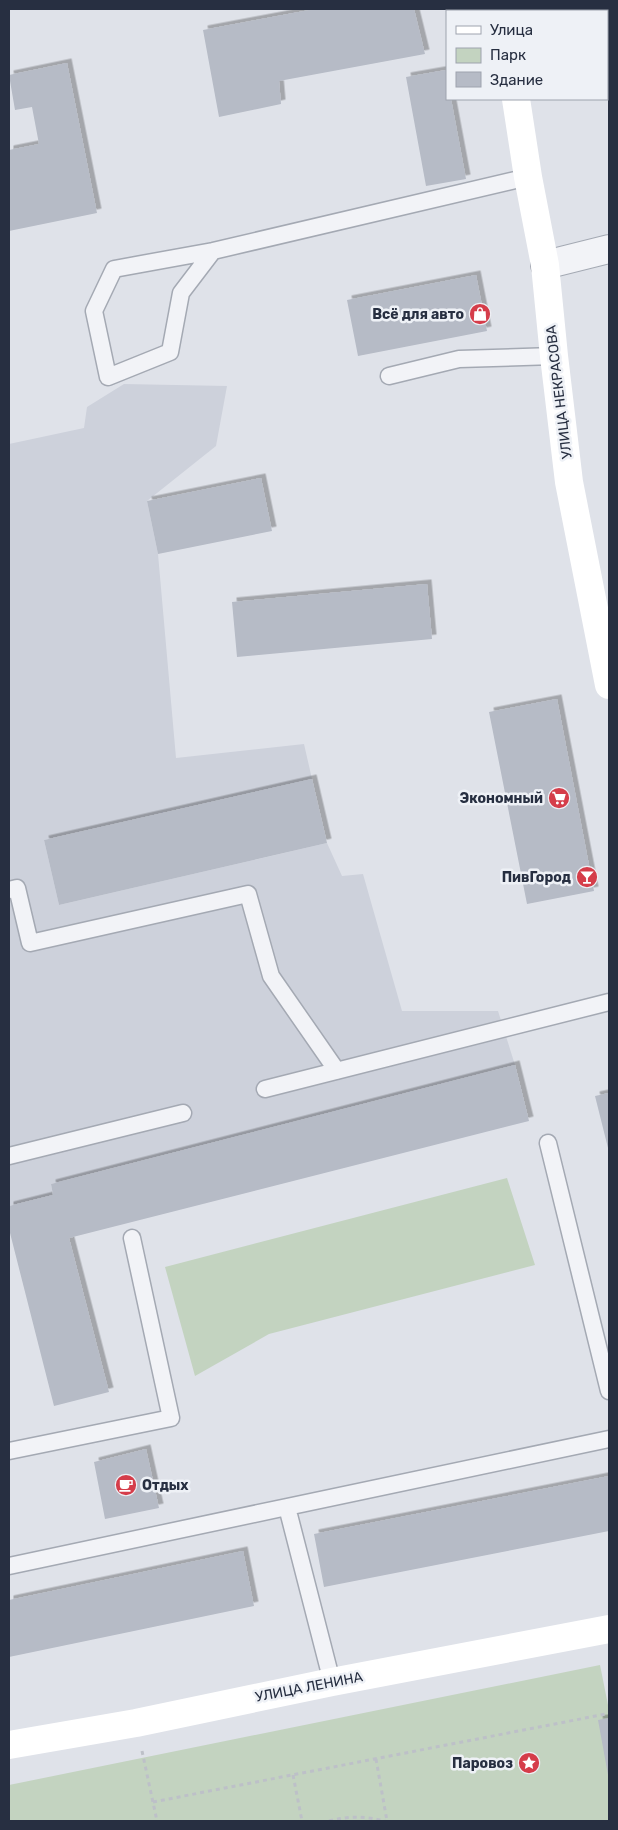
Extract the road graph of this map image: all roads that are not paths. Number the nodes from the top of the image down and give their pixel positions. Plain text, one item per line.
1 (516, 100) edge
2 (528, 177) junction
3 (609, 249) edge
4 (213, 251) junction
5 (545, 264) junction
6 (554, 356) junction
7 (388, 376) dead end
8 (609, 685) edge
9 (9, 890) edge
10 (609, 1002) edge
11 (337, 1071) junction
12 (265, 1089) dead end
13 (184, 1112) dead end
14 (548, 1143) dead end
15 (9, 1156) edge
16 (132, 1238) dead end
17 (609, 1391) edge
18 (609, 1439) edge
19 (9, 1452) edge
20 (287, 1507) junction
21 (9, 1566) edge
22 (609, 1629) edge
23 (332, 1682) junction
24 (9, 1745) edge

1 - 2 main road, УЛИЦА НЕКРАСОВА
2 - 4 lane
2 - 5 main road, УЛИЦА НЕКРАСОВА
3 - 5 street
4 - 4 lane
5 - 6 main road, УЛИЦА НЕКРАСОВА
6 - 7 lane
6 - 8 main road, УЛИЦА НЕКРАСОВА
9 - 11 lane
10 - 11 lane
11 - 12 lane
13 - 15 lane
14 - 17 lane
16 - 19 lane
18 - 20 lane
20 - 21 lane
20 - 23 lane
22 - 23 main road, УЛИЦА ЛЕНИНА
23 - 24 main road, УЛИЦА ЛЕНИНА

